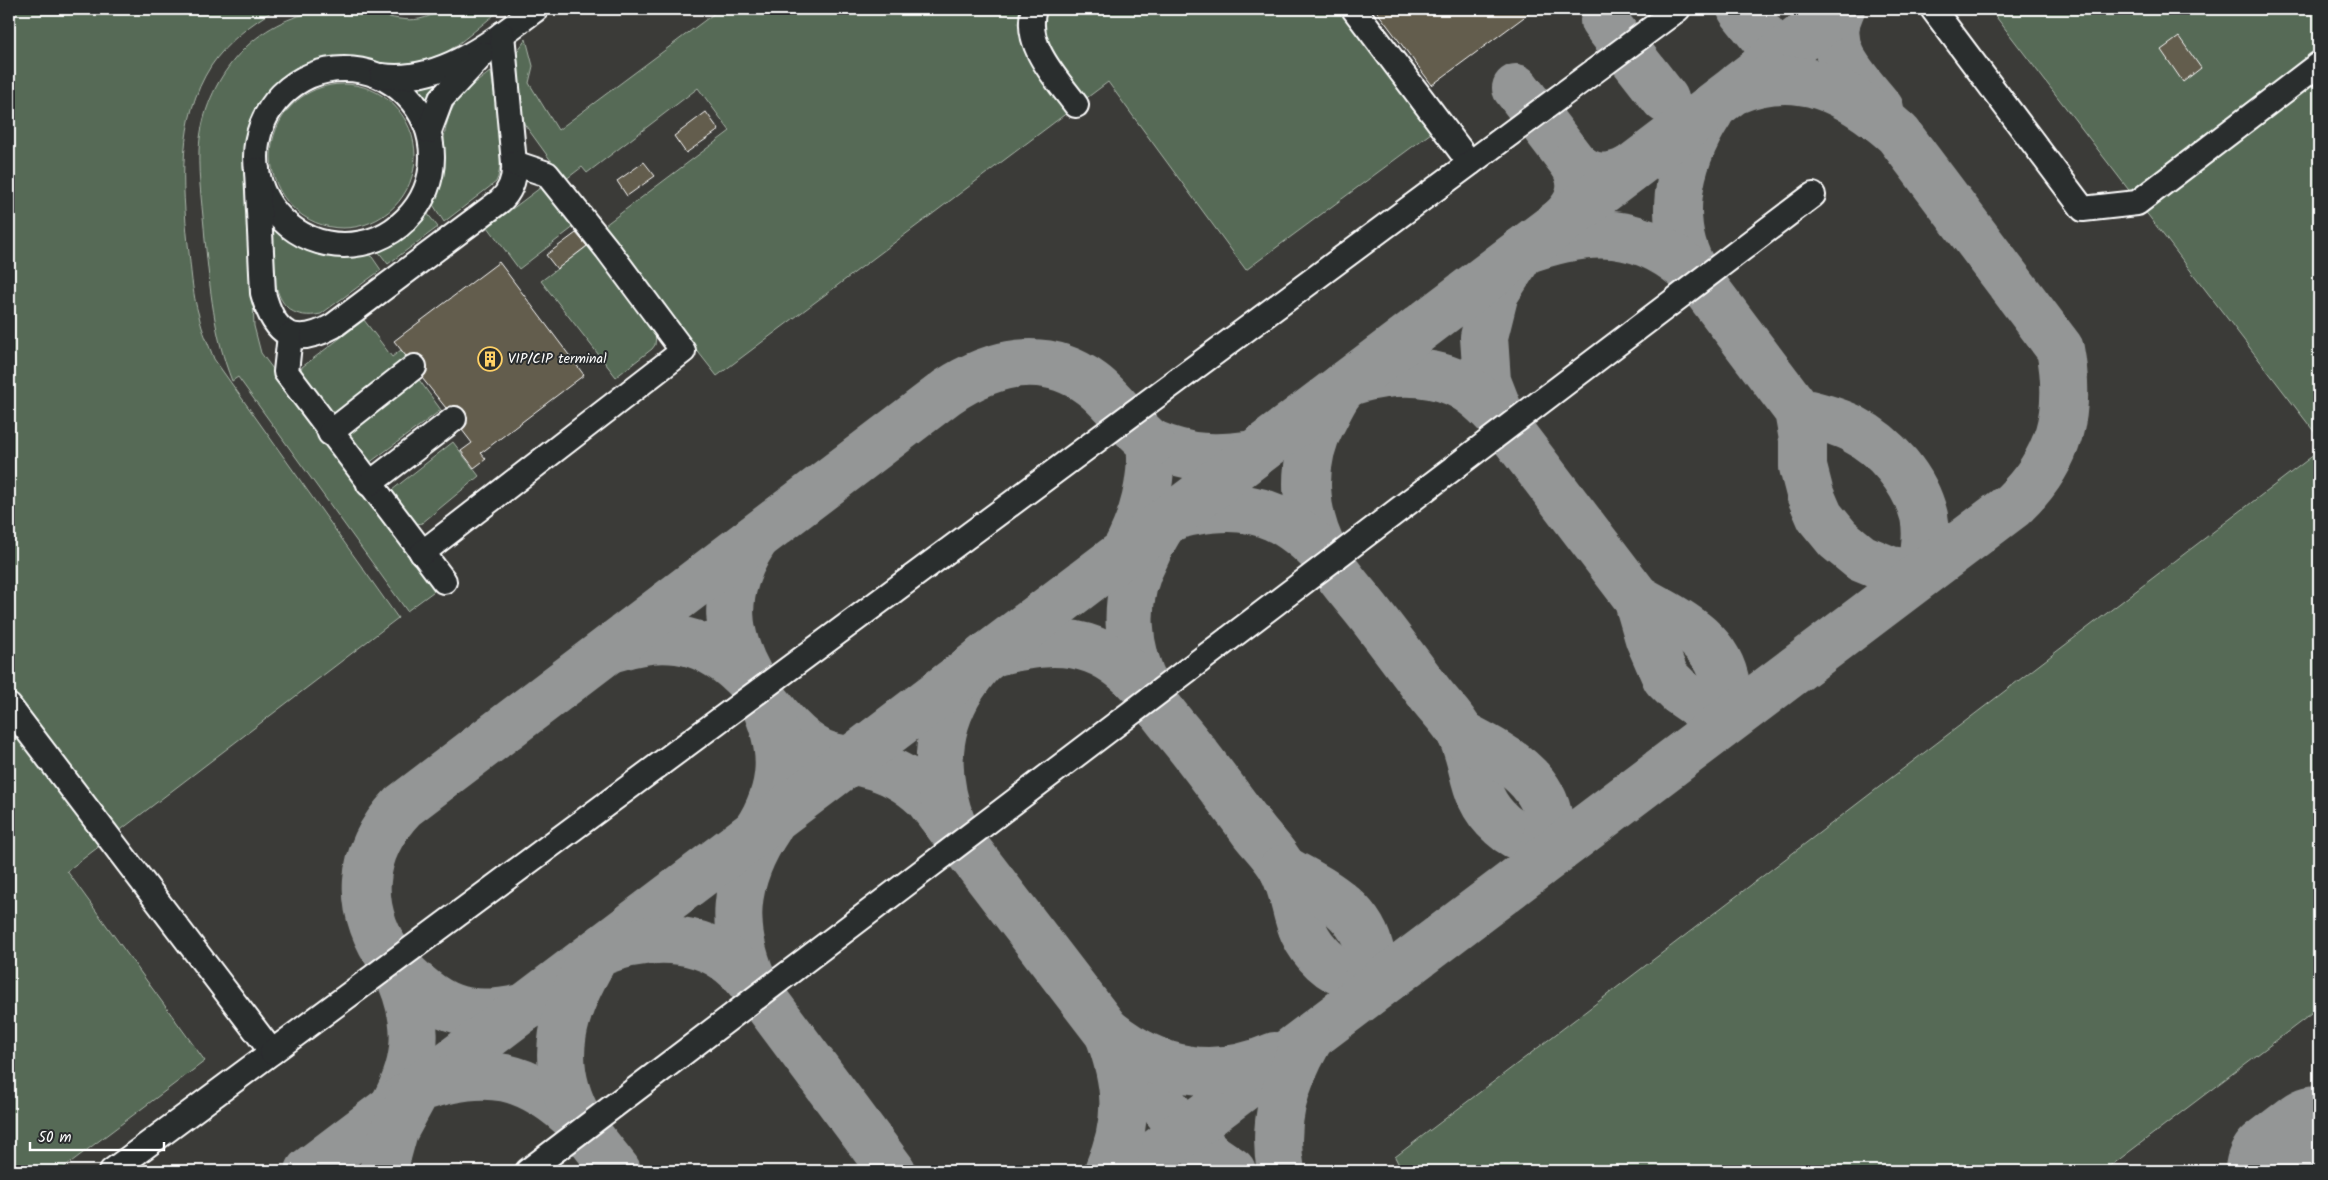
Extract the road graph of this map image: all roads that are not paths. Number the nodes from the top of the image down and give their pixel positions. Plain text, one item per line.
1 (536, 9) edge
2 (1034, 9) edge
3 (1354, 9) edge
4 (1678, 9) edge
5 (1933, 9) edge
6 (502, 34) junction
7 (2319, 64) edge
8 (380, 76) junction
9 (1076, 105) dead end
10 (429, 131) junction
11 (514, 163) junction
12 (1470, 163) junction
13 (257, 170) junction
14 (1813, 195) dead end
15 (290, 335) junction
16 (414, 367) dead end
17 (454, 419) dead end
18 (330, 433) junction
19 (369, 484) junction
20 (422, 553) junction
21 (444, 581) dead end
22 (9, 706) edge
23 (272, 1052) junction
24 (112, 1171) edge
25 (528, 1171) edge

1 - 6 street
2 - 9 street
3 - 12 street
4 - 12 street
5 - 7 street
6 - 8 street
6 - 10 street
6 - 11 street
8 - 10 street
8 - 13 street
10 - 13 street
11 - 15 street
11 - 20 street
12 - 23 street
13 - 15 street
14 - 25 street
15 - 18 street
16 - 18 street
17 - 19 street
18 - 19 street
19 - 20 street
20 - 21 street
22 - 23 street
23 - 24 street

